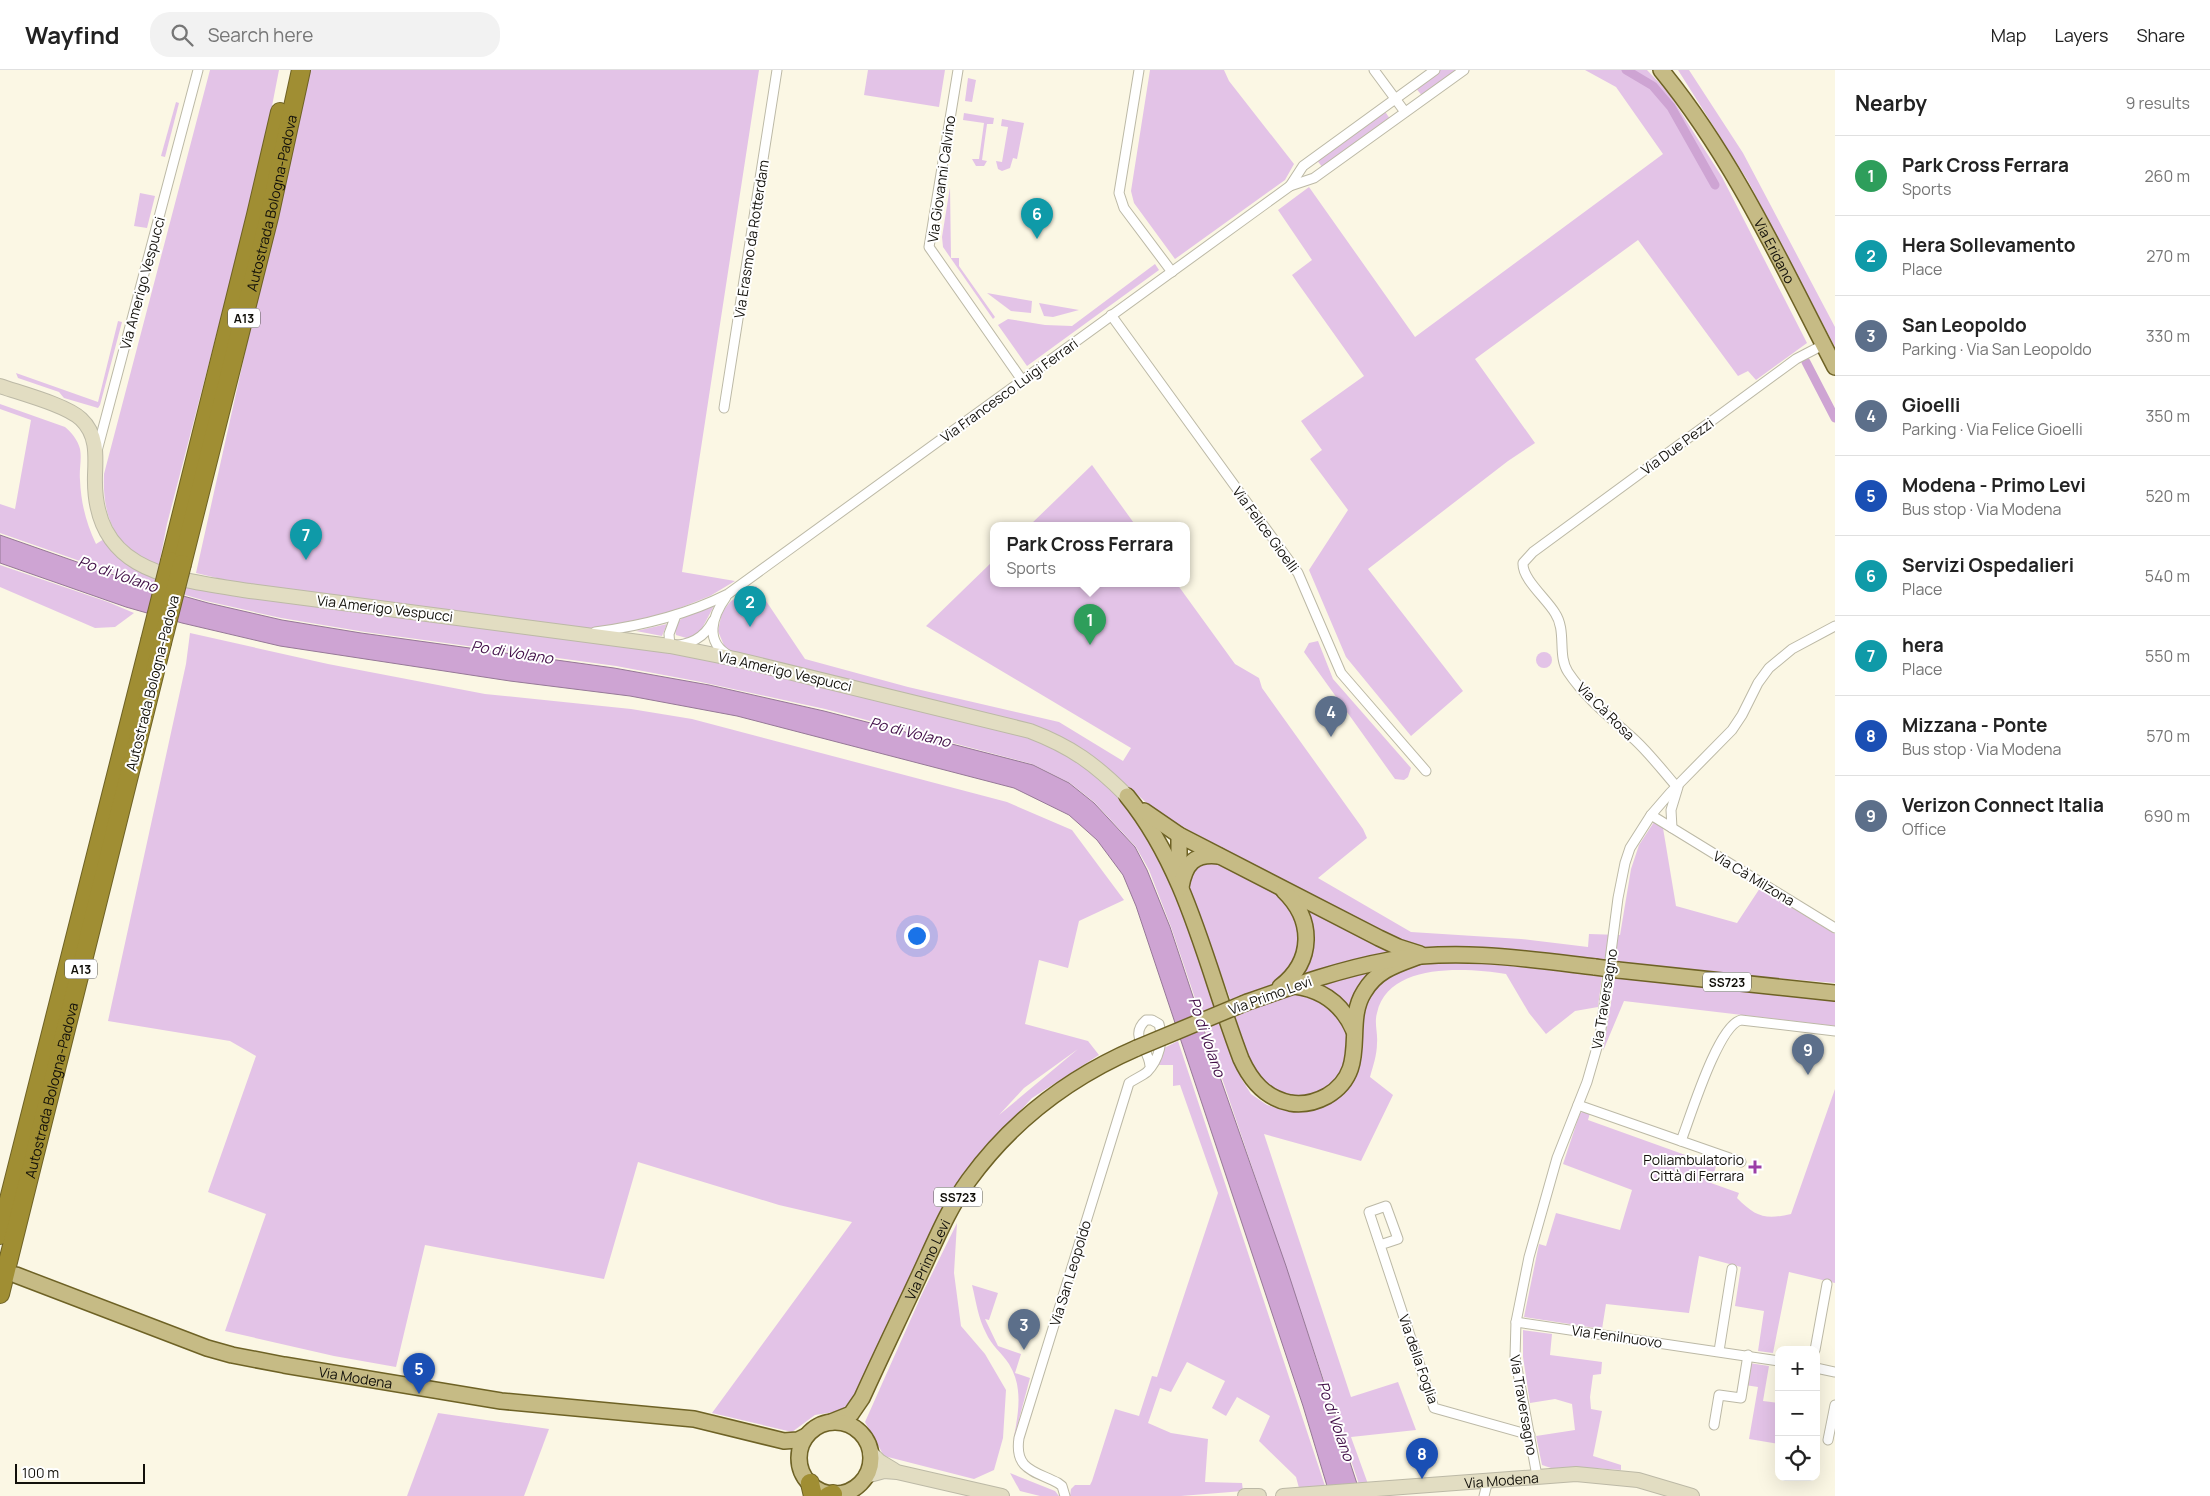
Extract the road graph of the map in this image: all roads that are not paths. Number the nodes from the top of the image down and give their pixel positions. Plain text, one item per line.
1 (198, 70) edge
2 (289, 70) edge
3 (301, 70) edge
4 (778, 70) edge
5 (958, 70) edge
6 (1139, 70) edge
7 (1374, 70) edge
8 (1435, 70) edge
9 (1464, 70) edge
10 (1661, 70) edge
11 (1673, 70) edge
12 (1395, 99) junction
13 (1404, 112) junction
14 (1710, 136) junction
15 (1290, 186) junction
16 (1172, 272) junction
17 (1112, 316) junction
18 (1819, 347) junction
19 (1835, 367) edge
20 (1022, 380) junction
21 (0, 386) edge
22 (724, 408) dead end
23 (96, 456) junction
24 (1533, 552) joint
25 (176, 563) junction
26 (728, 594) junction
27 (676, 615) junction
28 (713, 621) junction
29 (1835, 626) edge
30 (585, 634) junction
31 (156, 642) junction
32 (670, 646) junction
33 (735, 659) junction
34 (1426, 771) dead end
35 (1678, 784) junction
36 (1127, 796) junction
37 (1651, 815) junction
38 (1672, 828) junction
39 (1179, 835) junction
40 (1220, 856) junction
41 (1266, 879) junction
42 (1181, 887) junction
43 (1835, 928) edge
44 (1424, 957) junction
45 (1293, 986) junction
46 (1835, 993) edge
47 (1265, 996) junction
48 (1835, 1031) edge
49 (1355, 1033) junction
50 (1150, 1066) junction
51 (1578, 1104) junction
52 (1681, 1141) junction
53 (1741, 1162) dead end
54 (0, 1236) edge
55 (1380, 1245) dead end
56 (1732, 1269) dead end
57 (16, 1275) dead end
58 (1827, 1284) dead end
59 (0, 1294) edge
60 (1516, 1322) junction
61 (1816, 1346) edge
62 (1719, 1351) junction
63 (1748, 1355) junction
64 (1775, 1360) edge
65 (1820, 1369) edge
66 (1835, 1372) edge
67 (862, 1398) junction
68 (1835, 1405) edge
69 (832, 1422) junction
70 (1714, 1425) dead end
71 (860, 1432) junction
72 (1530, 1435) junction
73 (806, 1436) junction
74 (767, 1438) junction
75 (1828, 1440) dead end
76 (870, 1452) junction
77 (799, 1461) junction
78 (897, 1472) junction
79 (866, 1476) junction
80 (1537, 1476) junction
81 (1488, 1480) junction
82 (811, 1490) edge
83 (831, 1495) edge
84 (1310, 1495) edge
85 (1002, 1496) edge
86 (1065, 1496) edge
87 (1245, 1496) edge
88 (1259, 1496) edge
89 (1283, 1496) edge
90 (1484, 1496) edge
91 (1692, 1496) edge

1 - 23 street, Via Amerigo Vespucci
2 - 25 highway, Autostrada Bologna-Padova / A13
3 - 25 highway, Autostrada Bologna-Padova / A13
4 - 22 street, Via Erasmo da Rotterdam
5 - 20 street, Via Giovanni Calvino
6 - 16 street
7 - 12 street
8 - 12 street, Via Francesco Luigi Ferrari
9 - 13 street, Via Francesco Luigi Ferrari
10 - 14 main road, Via Eridano
11 - 14 main road, Via Eridano
12 - 13 street
12 - 15 street, Via Francesco Luigi Ferrari
13 - 15 street, Via Francesco Luigi Ferrari
14 - 18 main road, Via Eridano
15 - 16 street, Via Francesco Luigi Ferrari
16 - 17 street, Via Francesco Luigi Ferrari
17 - 20 street, Via Francesco Luigi Ferrari
17 - 34 street, Via Felice Gioelli
18 - 19 main road, Via Eridano
18 - 24 street, Via Due Pezzi
20 - 26 street, Via Francesco Luigi Ferrari
21 - 23 main road
23 - 30 main road, Via Amerigo Vespucci
24 - 35 street, Via Cà Rosa
25 - 31 highway, Autostrada Bologna-Padova / A13, bridge
26 - 27 street, Via Francesco Luigi Ferrari
26 - 28 street, Via Francesco Luigi Ferrari
27 - 30 street, Via Francesco Luigi Ferrari
27 - 32 street
28 - 32 street, Via Francesco Luigi Ferrari
28 - 33 street
29 - 35 street, Via Traversagno
30 - 32 main road, Via Amerigo Vespucci
31 - 54 highway, Autostrada Bologna-Padova / A13
31 - 59 highway, Autostrada Bologna-Padova / A13
32 - 33 main road, Via Amerigo Vespucci
33 - 36 main road, Via Amerigo Vespucci
35 - 37 street, Via Traversagno
35 - 38 street
36 - 39 main road
36 - 42 main road
37 - 38 street, Via Cà Milzona
37 - 51 street, Via Traversagno
38 - 43 street, Via Cà Milzona
39 - 40 main road
39 - 42 main road
40 - 41 main road
40 - 42 main road
41 - 44 main road
41 - 47 main road
42 - 49 main road
44 - 45 main road, Via Primo Levi / SS723
44 - 46 main road, Via Primo Levi / SS723, bridge
44 - 49 main road
45 - 47 main road, Via Primo Levi / SS723
45 - 49 main road
47 - 67 main road, Via Primo Levi / SS723, bridge
48 - 52 street
50 - 50 street, Via San Leopoldo
50 - 86 street, Via San Leopoldo
51 - 52 street
51 - 60 street, Via Traversagno
52 - 53 street
55 - 72 street, Via della Foglia
56 - 62 street
57 - 74 main road, Via Modena
58 - 61 street
60 - 62 street, Via Fenilnuovo
60 - 72 street, Via Traversagno
62 - 63 street, Via Fenilnuovo
63 - 64 street, Via Fenilnuovo
63 - 70 street
65 - 66 street
67 - 69 main road, SS723
67 - 71 main road, SS723
68 - 75 street
69 - 71 main road
69 - 73 main road, SS723
71 - 76 main road, SS723
72 - 80 street, Via Traversagno
73 - 74 main road, Via Modena
73 - 77 main road
74 - 77 main road, Via Modena
76 - 78 main road
76 - 79 main road
77 - 82 main road
78 - 79 main road
78 - 85 main road
79 - 83 main road
80 - 81 main road, Via Modena
80 - 91 main road, Via Modena
81 - 84 main road, Via Modena
81 - 90 street
82 - 83 main road
84 - 89 main road, Via Modena
87 - 88 main road

